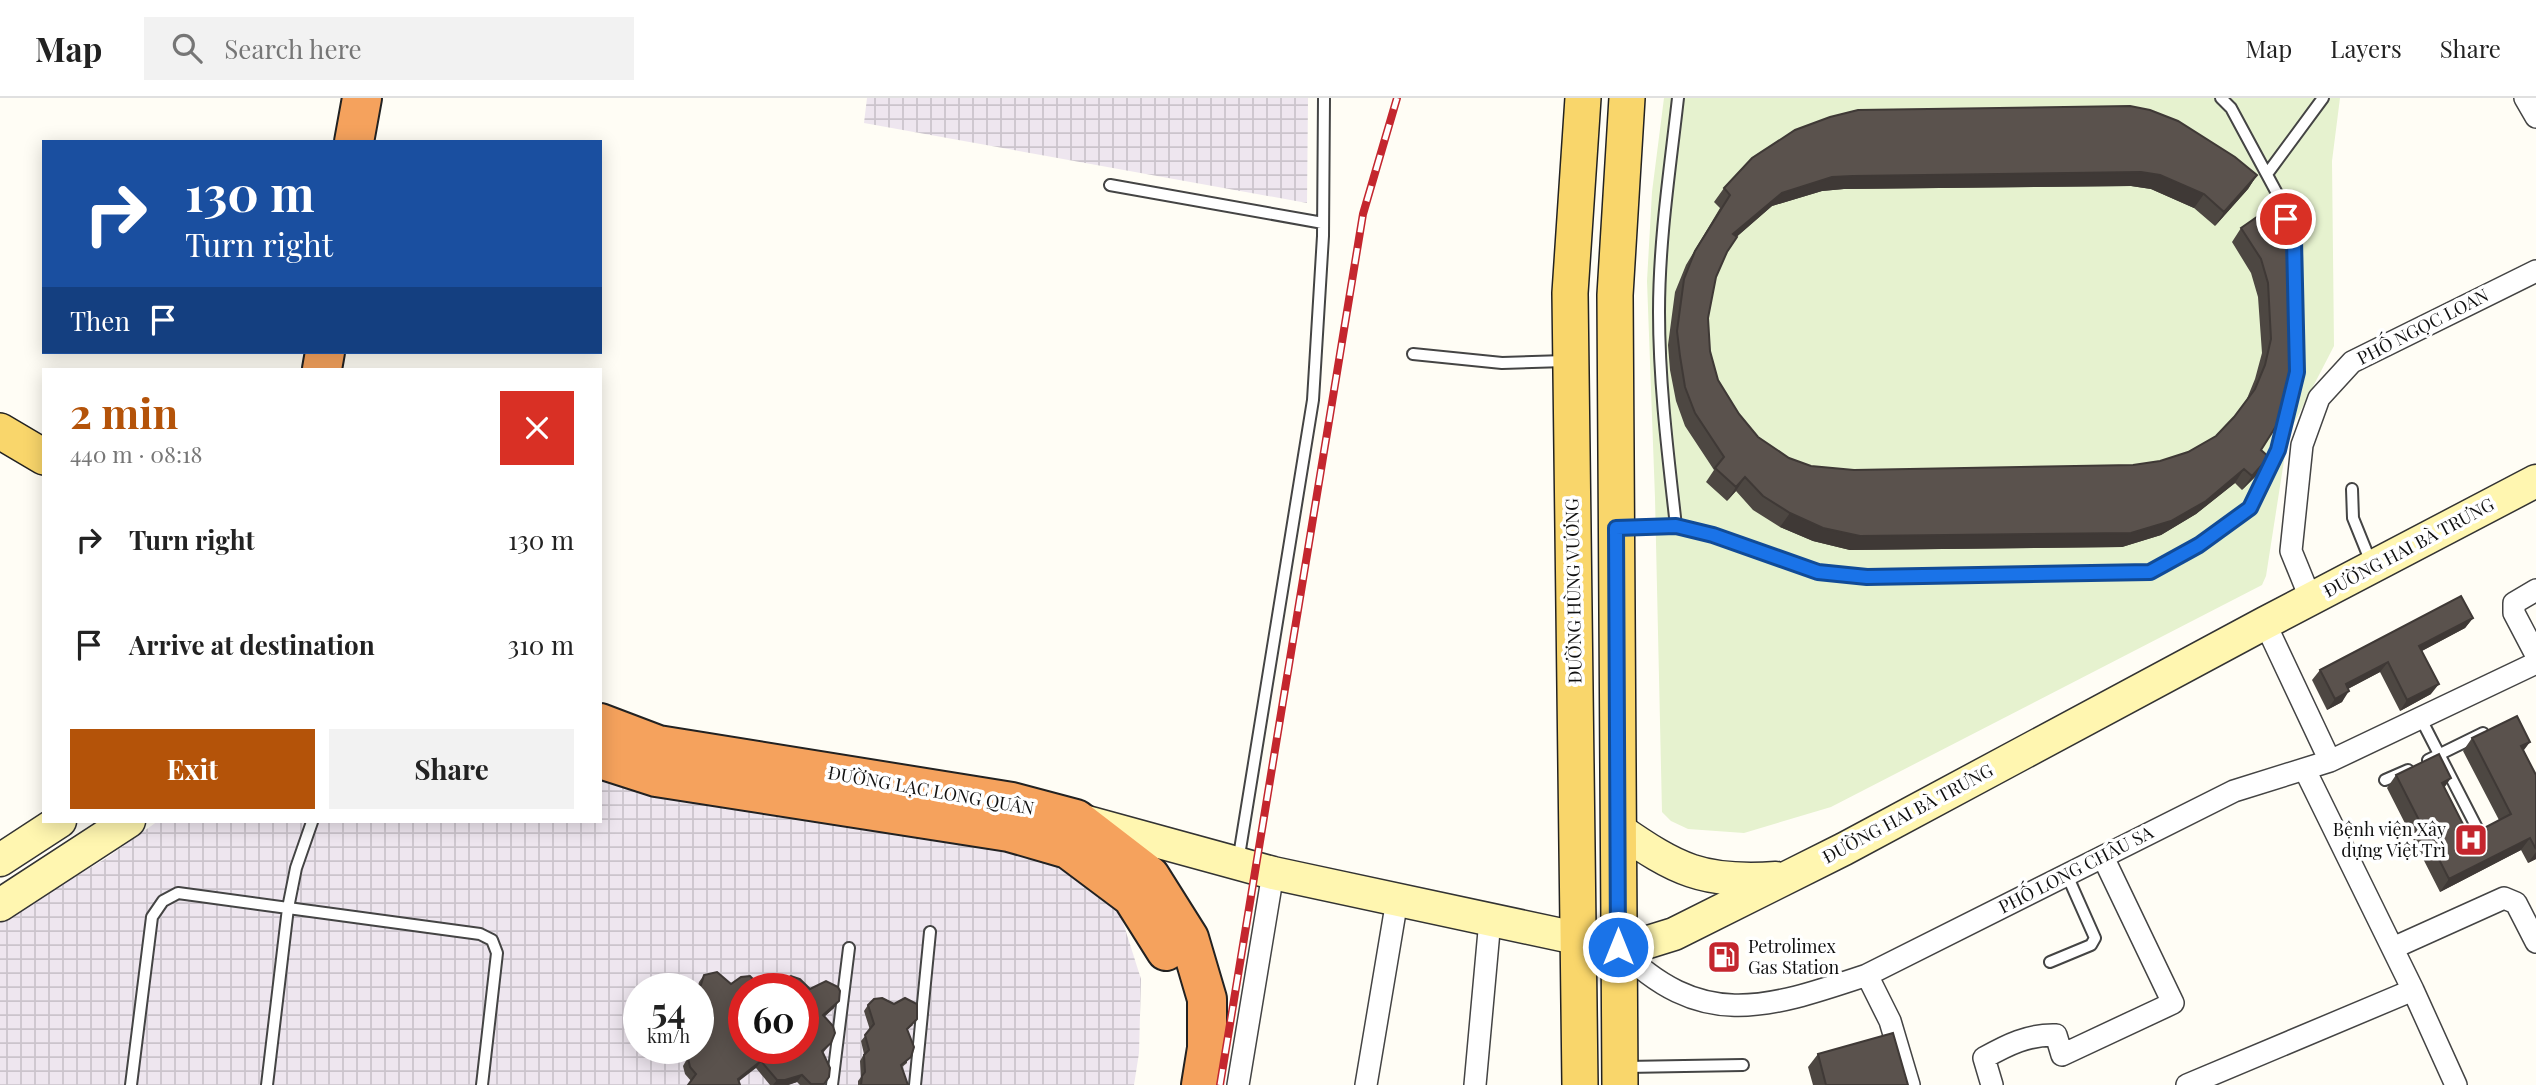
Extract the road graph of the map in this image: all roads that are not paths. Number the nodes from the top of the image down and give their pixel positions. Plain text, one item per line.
1 (362, 98) edge
2 (385, 98) edge
3 (1324, 98) edge
4 (1583, 98) edge
5 (1627, 98) edge
6 (1678, 98) edge
7 (2221, 98) edge
8 (2323, 98) edge
9 (2525, 98) edge
10 (2536, 117) edge
11 (355, 140) edge
12 (379, 140) edge
13 (2267, 174) junction
14 (1110, 185) dead end
15 (1323, 223) junction
16 (2536, 271) edge
17 (2295, 280) edge
18 (2296, 345) edge
19 (1413, 354) dead end
20 (1571, 361) junction
21 (0, 431) edge
22 (42, 456) edge
23 (2536, 481) edge
24 (2352, 489) dead end
25 (1676, 526) junction
26 (1616, 528) junction
27 (2373, 568) junction
28 (2536, 590) edge
29 (2311, 600) junction
30 (2266, 623) junction
31 (2536, 655) edge
32 (2536, 663) edge
33 (2420, 719) junction
34 (602, 724) edge
35 (2493, 728) edge
36 (2438, 755) junction
37 (602, 760) edge
38 (2330, 761) junction
39 (2305, 770) junction
40 (2385, 780) dead end
41 (57, 823) edge
42 (126, 823) edge
43 (312, 823) edge
44 (2477, 828) edge
45 (1618, 829) junction
46 (1072, 834) junction
47 (1121, 854) junction
48 (2103, 857) junction
49 (0, 860) edge
50 (1238, 864) junction
51 (1273, 873) junction
52 (2067, 875) junction
53 (1787, 877) junction
54 (1397, 900) junction
55 (0, 905) edge
56 (288, 908) junction
57 (1490, 920) junction
58 (930, 932) dead end
59 (1578, 939) junction
60 (2536, 942) edge
61 (1618, 947) junction
62 (849, 948) dead end
63 (2393, 948) junction
64 (2050, 962) dead end
65 (1867, 975) junction
66 (2413, 990) junction
67 (1743, 1065) dead end
68 (1620, 1076) edge
69 (2213, 1080) edge
70 (131, 1085) edge
71 (267, 1085) edge
72 (482, 1085) edge
73 (832, 1085) edge
74 (915, 1085) edge
75 (1176, 1085) edge
76 (1201, 1085) edge
77 (1238, 1085) edge
78 (1366, 1085) edge
79 (1475, 1085) edge
80 (1580, 1085) edge
81 (1909, 1085) edge
82 (1992, 1085) edge
83 (2187, 1085) edge
84 (2456, 1085) edge

1 - 11 highway
2 - 12 highway
3 - 15 lane
4 - 20 main road, ĐƯỜNG HÙNG VƯƠNG
5 - 26 main road
6 - 25 lane
7 - 13 lane
8 - 13 lane
9 - 10 street
13 - 17 lane
14 - 15 lane
15 - 50 lane
16 - 29 street, PHỐ NGỌC LOAN
18 - 25 lane
19 - 20 lane
20 - 59 main road, ĐƯỜNG HÙNG VƯƠNG
21 - 22 main road
23 - 27 street, ĐƯỜNG HAI BÀ TRƯNG
24 - 27 lane
25 - 26 lane
26 - 45 main road
27 - 29 street, ĐƯỜNG HAI BÀ TRƯNG
28 - 31 street
29 - 30 street, ĐƯỜNG HAI BÀ TRƯNG
30 - 38 street
30 - 53 street, ĐƯỜNG HAI BÀ TRƯNG
32 - 33 street, PHỐ LONG CHÂU SA
33 - 36 lane
33 - 38 street, PHỐ LONG CHÂU SA
34 - 46 highway, ĐƯỜNG LẠC LONG QUÂN
35 - 36 lane
36 - 40 lane
36 - 44 lane
37 - 46 highway, ĐƯỜNG LẠC LONG QUÂN
38 - 39 street, PHỐ LONG CHÂU SA
39 - 48 street, PHỐ LONG CHÂU SA
39 - 63 street
41 - 49 street
42 - 55 street
43 - 56 lane
45 - 53 street
45 - 61 main road
46 - 47 highway, ĐƯỜNG LẠC LONG QUÂN
46 - 50 street, ĐƯỜNG HAI BÀ TRƯNG
46 - 75 highway, ĐƯỜNG LẠC LONG QUÂN
47 - 50 street, ĐƯỜNG HAI BÀ TRƯNG
47 - 76 highway, ĐƯỜNG LẠC LONG QUÂN
48 - 52 street, PHỐ LONG CHÂU SA
48 - 82 street
50 - 51 street, ĐƯỜNG HAI BÀ TRƯNG
51 - 54 street, ĐƯỜNG HAI BÀ TRƯNG
51 - 77 street
52 - 64 lane
52 - 65 street, PHỐ LONG CHÂU SA
53 - 61 street, ĐƯỜNG HAI BÀ TRƯNG
54 - 57 street, ĐƯỜNG HAI BÀ TRƯNG
54 - 78 street
56 - 70 lane
56 - 71 lane
56 - 72 lane
57 - 59 street, ĐƯỜNG HAI BÀ TRƯNG
57 - 79 street
58 - 74 lane
59 - 61 street, ĐƯỜNG HAI BÀ TRƯNG
59 - 80 main road, ĐƯỜNG HÙNG VƯƠNG
60 - 63 street
61 - 65 street, PHỐ LONG CHÂU SA
61 - 68 main road
62 - 73 lane
63 - 66 street
65 - 81 street
66 - 69 street
66 - 84 street
67 - 68 lane
69 - 83 street

